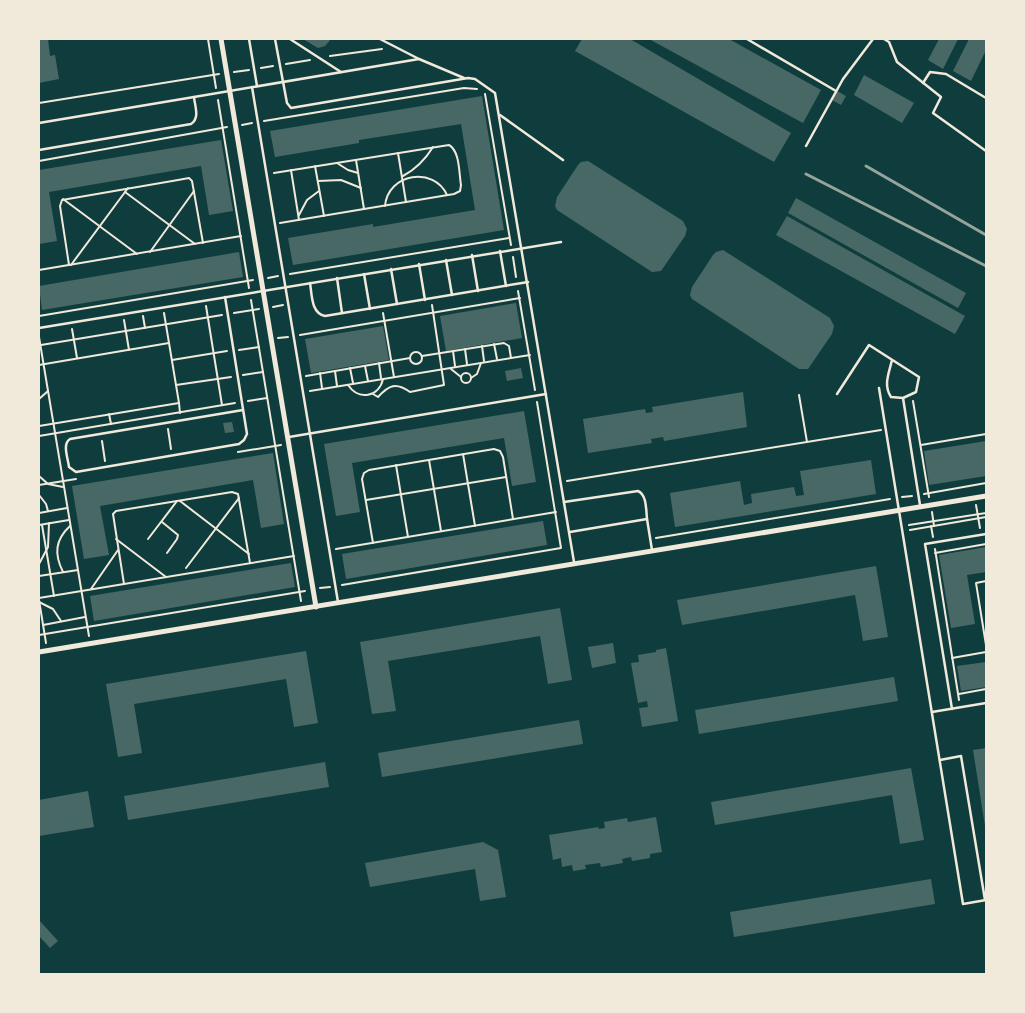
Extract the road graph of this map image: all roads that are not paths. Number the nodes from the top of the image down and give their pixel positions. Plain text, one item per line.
1 (222, 39) edge
2 (249, 39) edge
3 (275, 39) edge
4 (290, 39) edge
5 (380, 39) edge
6 (747, 39) edge
7 (873, 39) edge
8 (884, 39) edge
9 (419, 59) junction
10 (341, 72) junction
11 (465, 78) junction
12 (283, 82) junction
13 (923, 83) junction
14 (257, 86) junction
15 (252, 87) junction
16 (231, 91) junction
17 (836, 91) junction
18 (194, 97) junction
19 (986, 98) edge
20 (500, 115) junction
21 (39, 122) edge
22 (806, 146) dead end
23 (39, 150) edge
24 (986, 151) edge
25 (563, 160) dead end
26 (561, 242) dead end
27 (522, 247) junction
28 (500, 251) junction
29 (472, 256) junction
30 (446, 260) junction
31 (419, 264) junction
32 (391, 269) junction
33 (364, 274) junction
34 (337, 278) junction
35 (310, 282) junction
36 (528, 282) junction
37 (506, 286) junction
38 (285, 287) junction
39 (264, 290) junction
40 (478, 291) junction
41 (452, 295) junction
42 (225, 297) junction
43 (425, 300) junction
44 (397, 304) junction
45 (370, 309) junction
46 (342, 313) junction
47 (39, 328) edge
48 (892, 360) junction
49 (879, 388) dead end
50 (546, 394) junction
51 (837, 394) dead end
52 (903, 398) junction
53 (243, 410) junction
54 (310, 434) junction
55 (288, 437) junction
56 (986, 496) edge
57 (564, 502) junction
58 (921, 507) junction
59 (899, 511) junction
60 (647, 519) junction
61 (570, 532) junction
62 (986, 534) edge
63 (652, 551) junction
64 (574, 564) junction
65 (338, 603) junction
66 (316, 607) junction
67 (39, 652) edge
68 (986, 703) edge
69 (952, 709) junction
70 (932, 712) junction
71 (940, 760) junction
72 (986, 900) edge

1 - 16 street
2 - 14 lane
3 - 12 lane
4 - 10 lane
5 - 9 lane
6 - 17 lane
7 - 17 lane
8 - 13 lane
9 - 10 lane
9 - 11 lane
10 - 12 lane
11 - 12 lane
11 - 20 lane
12 - 14 lane
13 - 19 lane
13 - 24 lane
14 - 15 lane
15 - 16 lane
15 - 38 lane
16 - 18 lane
16 - 39 street
17 - 22 lane
18 - 21 lane
18 - 23 lane
20 - 25 lane
20 - 27 lane
26 - 27 lane
27 - 28 lane
27 - 36 lane
28 - 29 lane
28 - 37 lane
29 - 30 lane
29 - 40 lane
30 - 31 lane
30 - 41 lane
31 - 32 lane
31 - 43 lane
32 - 33 lane
32 - 44 lane
33 - 34 lane
33 - 45 lane
34 - 35 lane
34 - 46 lane
35 - 38 lane
35 - 46 lane
36 - 37 lane
36 - 50 lane
37 - 40 lane
38 - 39 lane
38 - 54 lane
39 - 42 lane
39 - 55 street
40 - 41 lane
41 - 43 lane
42 - 47 lane
42 - 53 lane
43 - 44 lane
44 - 45 lane
45 - 46 lane
48 - 51 lane
48 - 52 lane
48 - 52 lane
49 - 59 lane
50 - 54 lane
50 - 57 lane
52 - 58 lane
53 - 53 lane
54 - 55 lane
54 - 65 lane
55 - 66 street
56 - 58 street
57 - 60 lane
57 - 61 lane
58 - 59 street
59 - 63 street
59 - 70 lane
60 - 61 lane
60 - 63 lane
61 - 64 lane
62 - 69 lane
63 - 64 street
64 - 65 street
65 - 66 street
66 - 67 street
68 - 69 lane
69 - 70 lane
70 - 71 lane
71 - 72 lane
71 - 72 lane

